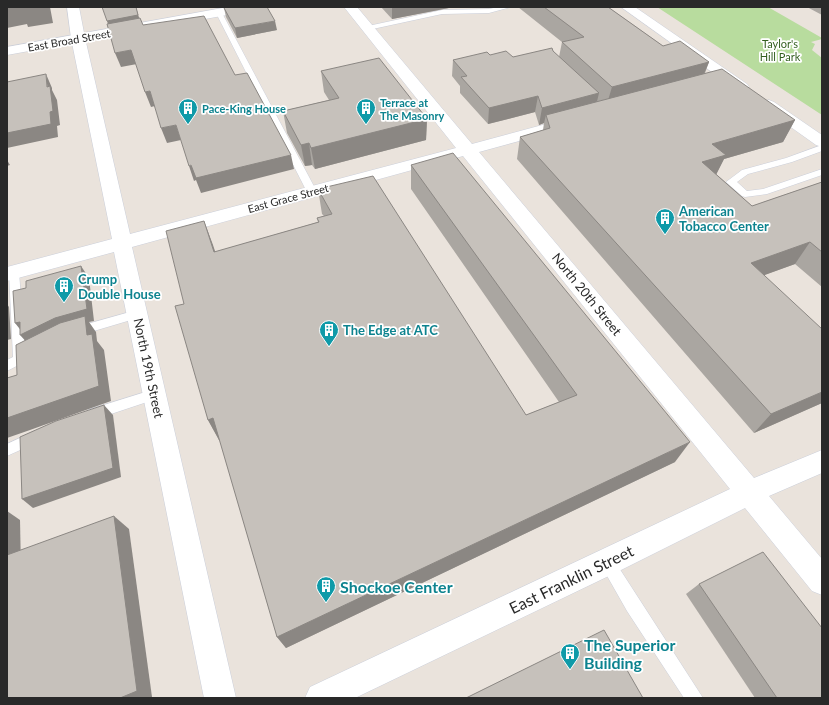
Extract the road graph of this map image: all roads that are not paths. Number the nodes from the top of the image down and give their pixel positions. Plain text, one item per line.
1 (74, 7) edge
2 (249, 7) edge
3 (350, 7) edge
4 (508, 7) edge
5 (627, 7) edge
6 (219, 13) junction
7 (368, 28) junction
8 (78, 38) junction
9 (7, 51) edge
10 (732, 79) junction
11 (712, 85) edge
12 (590, 117) edge
13 (822, 142) edge
14 (822, 148) edge
15 (469, 150) junction
16 (822, 172) edge
17 (312, 192) junction
18 (122, 242) junction
19 (11, 273) edge
20 (137, 314) junction
21 (68, 334) edge
22 (42, 348) edge
23 (19, 360) junction
24 (7, 366) edge
25 (154, 394) junction
26 (83, 418) edge
27 (48, 432) edge
28 (7, 450) edge
29 (822, 461) edge
30 (750, 492) junction
31 (608, 562) junction
32 (822, 581) edge
33 (220, 698) edge
34 (321, 698) edge
35 (694, 698) edge

1 - 8 street, North 19th Street
2 - 6 street, East Broad Street
3 - 7 street, North 20th Street
4 - 7 lane
5 - 10 street
6 - 8 street, East Broad Street
6 - 17 lane
7 - 15 street, North 20th Street
8 - 9 street, East Broad Street
8 - 18 street, North 19th Street
10 - 11 street
10 - 13 street
12 - 15 street, East Grace Street
14 - 16 lane
15 - 17 street, East Grace Street
15 - 30 street, North 20th Street
17 - 18 street, East Grace Street
18 - 19 street, East Grace Street
18 - 20 street, North 19th Street
19 - 23 lane
20 - 21 lane
20 - 25 street, North 19th Street
22 - 23 lane
23 - 24 lane
25 - 26 lane
25 - 33 street, North 19th Street
27 - 28 lane
29 - 30 street, East Franklin Street
30 - 31 street, East Franklin Street
30 - 32 street, North 20th Street
31 - 34 street, East Franklin Street
31 - 35 lane

